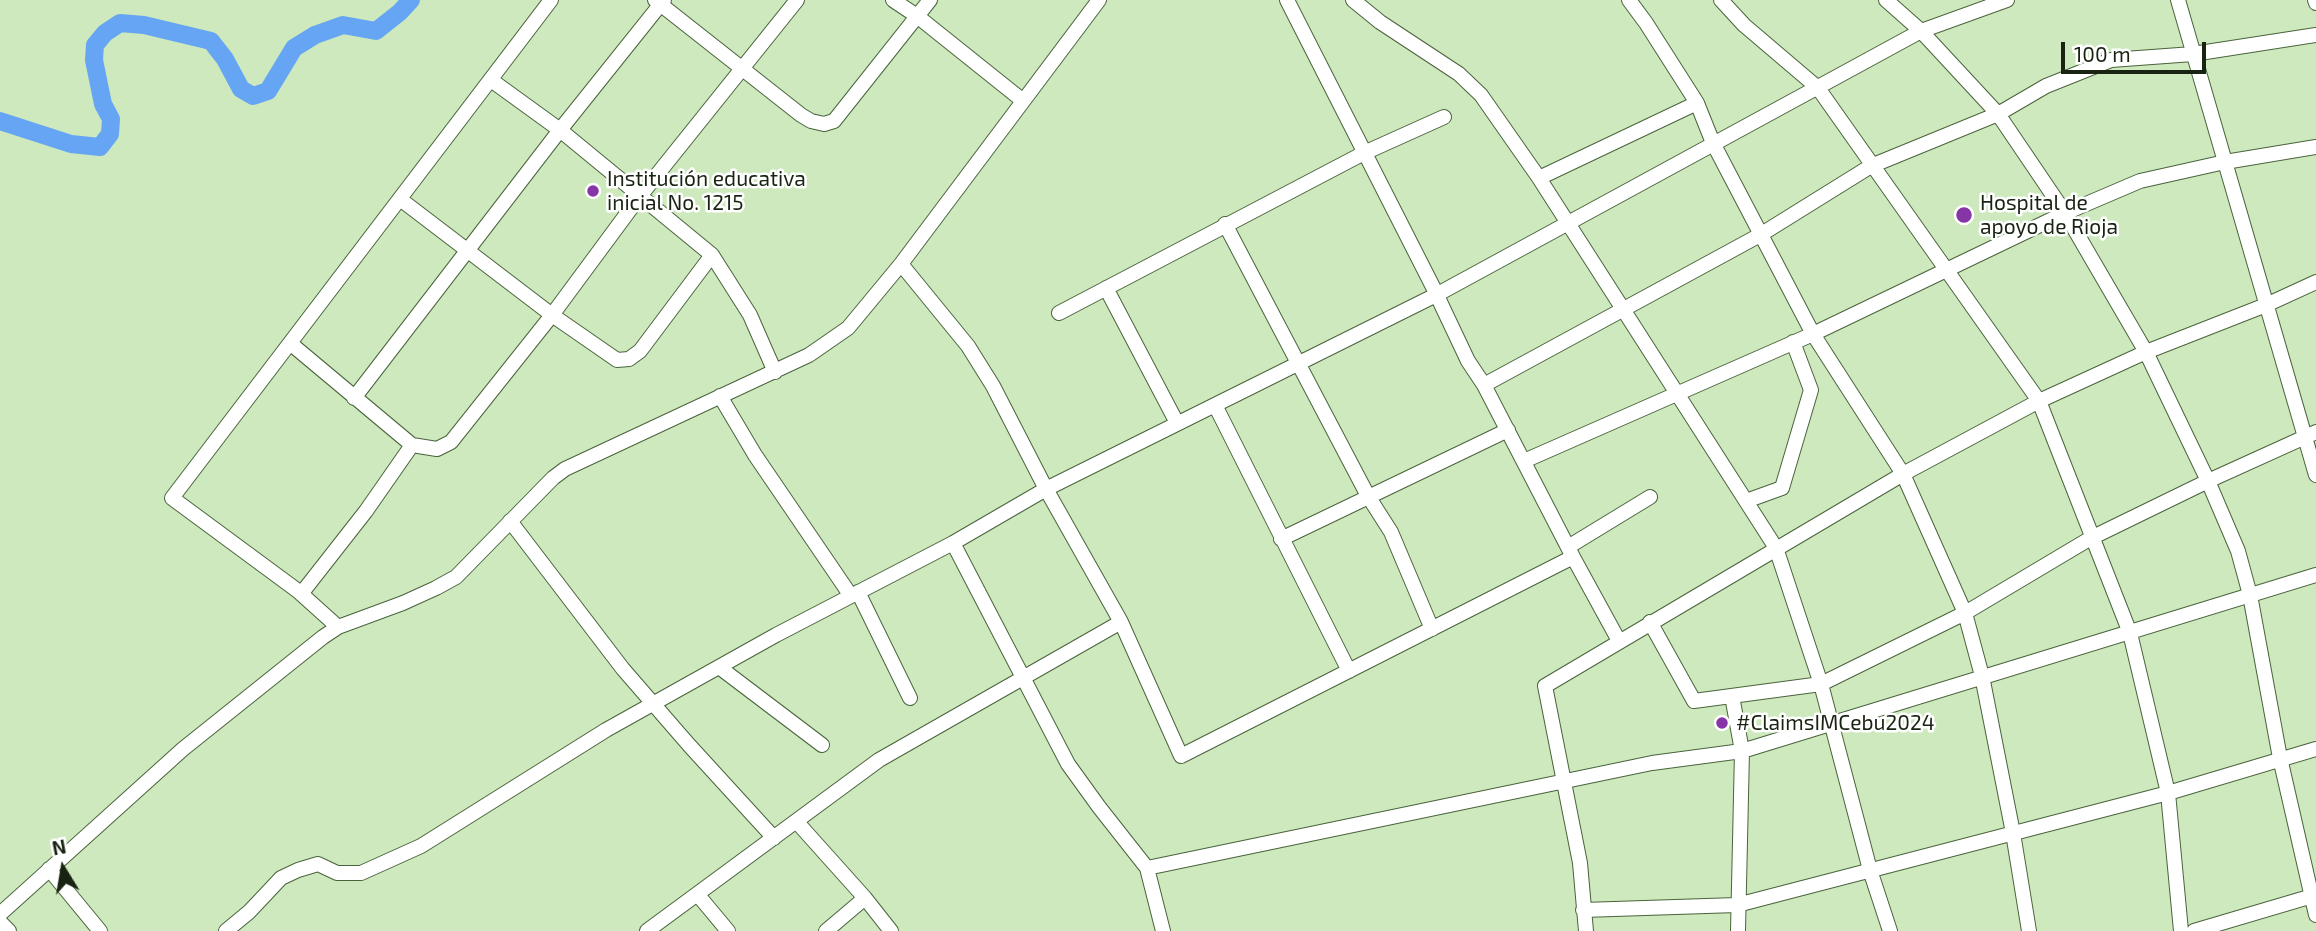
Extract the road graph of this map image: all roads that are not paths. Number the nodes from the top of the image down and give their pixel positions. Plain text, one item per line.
1 (551, 0) edge
2 (797, 0) edge
3 (893, 0) edge
4 (930, 0) edge
5 (1099, 0) edge
6 (1287, 0) edge
7 (1353, 0) edge
8 (1629, 0) edge
9 (1721, 0) edge
10 (2007, 0) edge
11 (2178, 0) edge
12 (660, 2) edge
13 (1896, 3) edge
14 (917, 16) junction
15 (1921, 31) junction
16 (2316, 35) edge
17 (2193, 54) junction
18 (741, 69) junction
19 (491, 80) junction
20 (1818, 88) junction
21 (1022, 100) junction
22 (1697, 103) junction
23 (1998, 114) junction
24 (1444, 117) dead end
25 (560, 130) junction
26 (1713, 143) junction
27 (2316, 147) edge
28 (1364, 153) junction
29 (2225, 162) junction
30 (1871, 166) junction
31 (1539, 178) junction
32 (640, 196) junction
33 (400, 199) junction
34 (2065, 213) junction
35 (1568, 222) junction
36 (1225, 224) junction
37 (1760, 234) junction
38 (468, 251) junction
39 (712, 255) junction
40 (901, 264) junction
41 (1946, 271) junction
42 (2316, 282) edge
43 (1106, 288) junction
44 (1436, 295) junction
45 (2266, 305) junction
46 (1623, 311) junction
47 (1059, 313) dead end
48 (552, 315) junction
49 (1813, 334) junction
50 (1793, 342) junction
51 (290, 343) junction
52 (2146, 352) junction
53 (1298, 362) junction
54 (775, 372) junction
55 (1484, 385) junction
56 (1676, 393) junction
57 (720, 396) junction
58 (354, 398) junction
59 (2039, 401) junction
60 (1214, 405) junction
61 (1177, 423) junction
62 (1508, 430) junction
63 (2310, 435) edge
64 (412, 445) junction
65 (1524, 461) junction
66 (1903, 474) junction
67 (2316, 475) edge
68 (2207, 481) junction
69 (1046, 489) junction
70 (1368, 496) junction
71 (1650, 498) dead end
72 (1746, 501) junction
73 (510, 521) junction
74 (2091, 538) junction
75 (1281, 539) junction
76 (953, 543) junction
77 (1776, 548) junction
78 (1570, 552) junction
79 (2316, 575) edge
80 (301, 594) junction
81 (855, 594) junction
82 (2250, 595) junction
83 (1965, 613) junction
84 (1121, 622) junction
85 (1650, 622) junction
86 (338, 627) junction
87 (1432, 629) junction
88 (2130, 633) junction
89 (1619, 641) junction
90 (719, 667) junction
91 (1349, 671) junction
92 (1982, 676) junction
93 (1023, 677) junction
94 (1821, 684) junction
95 (1732, 696) junction
96 (910, 698) dead end
97 (653, 704) junction
98 (1830, 724) junction
99 (822, 745) dead end
100 (2316, 749) edge
101 (1741, 751) junction
102 (2280, 758) junction
103 (1565, 780) junction
104 (2168, 793) junction
105 (796, 821) junction
106 (2013, 833) junction
107 (774, 838) junction
108 (1147, 868) junction
109 (50, 869) junction
110 (1870, 870) junction
111 (698, 895) junction
112 (2314, 896) edge
113 (865, 898) junction
114 (1737, 905) junction
115 (1583, 910) junction
116 (0, 914) edge
117 (2316, 915) edge
118 (0, 922) edge
119 (9, 931) edge
120 (100, 931) edge
121 (226, 931) edge
122 (647, 931) edge
123 (728, 931) edge
124 (826, 931) edge
125 (891, 931) edge
126 (1163, 931) edge
127 (1586, 931) edge
128 (1738, 931) edge
129 (1889, 931) edge
130 (2029, 931) edge
131 (2181, 931) edge
132 (2194, 931) edge

1 - 19 street
2 - 18 street
3 - 14 street
4 - 14 street
5 - 21 street
6 - 28 street
7 - 31 street
8 - 22 street
9 - 20 street
10 - 15 street
11 - 17 street
12 - 18 street
12 - 25 street
13 - 15 street
14 - 18 street
14 - 21 street
15 - 20 street
15 - 23 street
16 - 17 street
17 - 23 street
17 - 29 street
18 - 32 street
19 - 25 street
19 - 33 street
20 - 26 street
20 - 30 street
21 - 40 street
22 - 26 street
22 - 31 street
23 - 30 street
23 - 34 street
24 - 28 street
25 - 32 street
25 - 38 street
26 - 35 street
26 - 37 street
27 - 29 street
28 - 36 street
28 - 44 street
29 - 34 street
29 - 45 street
30 - 37 street
30 - 41 street
31 - 35 street
32 - 39 street
32 - 48 street
33 - 38 street
33 - 51 street
34 - 41 street
34 - 52 street
35 - 44 street
35 - 46 street
36 - 43 street
36 - 53 street
37 - 46 street
37 - 49 street
38 - 48 street
38 - 58 street
39 - 48 street
39 - 54 street
40 - 54 street
40 - 69 street
41 - 49 street
41 - 59 street
42 - 45 street
43 - 47 street
43 - 61 street
44 - 53 street
44 - 55 street
45 - 52 street
45 - 63 street
46 - 55 street
46 - 56 street
48 - 64 street
49 - 50 street
49 - 66 street
50 - 56 street
50 - 72 street
51 - 58 street
51 - 80 street
52 - 59 street
52 - 68 street
53 - 60 street
53 - 70 street
54 - 57 street
55 - 62 street
56 - 65 street
56 - 72 street
57 - 73 street
57 - 81 street
58 - 64 street
59 - 66 street
59 - 74 street
60 - 61 street
60 - 75 street
61 - 69 street
62 - 65 street
62 - 70 street
63 - 67 street
63 - 68 street
64 - 80 street
65 - 78 street
66 - 77 street
66 - 83 street
68 - 74 street
68 - 82 street
69 - 76 street
69 - 84 street
70 - 75 street
70 - 87 street
71 - 78 street
72 - 77 street
73 - 86 street
73 - 97 street
74 - 83 street
74 - 88 street
75 - 91 street
76 - 81 street
76 - 93 street
77 - 85 street
77 - 94 street
78 - 87 street
78 - 89 street
79 - 82 street
80 - 86 street
81 - 90 street
81 - 96 street
82 - 88 street
82 - 102 street
83 - 92 street
83 - 94 street
84 - 91 street
84 - 93 street
85 - 89 street
85 - 95 street
86 - 109 street
87 - 91 street
88 - 92 street
88 - 104 street
89 - 103 street
90 - 97 street
90 - 99 street
92 - 98 street
92 - 106 street
93 - 105 street
93 - 108 street
94 - 95 street
94 - 98 street
95 - 101 street
97 - 107 street
97 - 121 street
98 - 101 street
98 - 110 street
100 - 102 street
101 - 103 street
101 - 114 street
102 - 104 street
102 - 112 street
103 - 108 street
103 - 115 street
104 - 106 street
104 - 131 street
105 - 107 street
105 - 113 street
106 - 110 street
106 - 130 street
107 - 111 street
108 - 126 street
109 - 116 street
109 - 120 street
110 - 114 street
110 - 129 street
111 - 122 street
111 - 123 street
112 - 117 street
112 - 132 street
113 - 124 street
113 - 125 street
114 - 115 street
114 - 128 street
115 - 127 street
118 - 119 street

